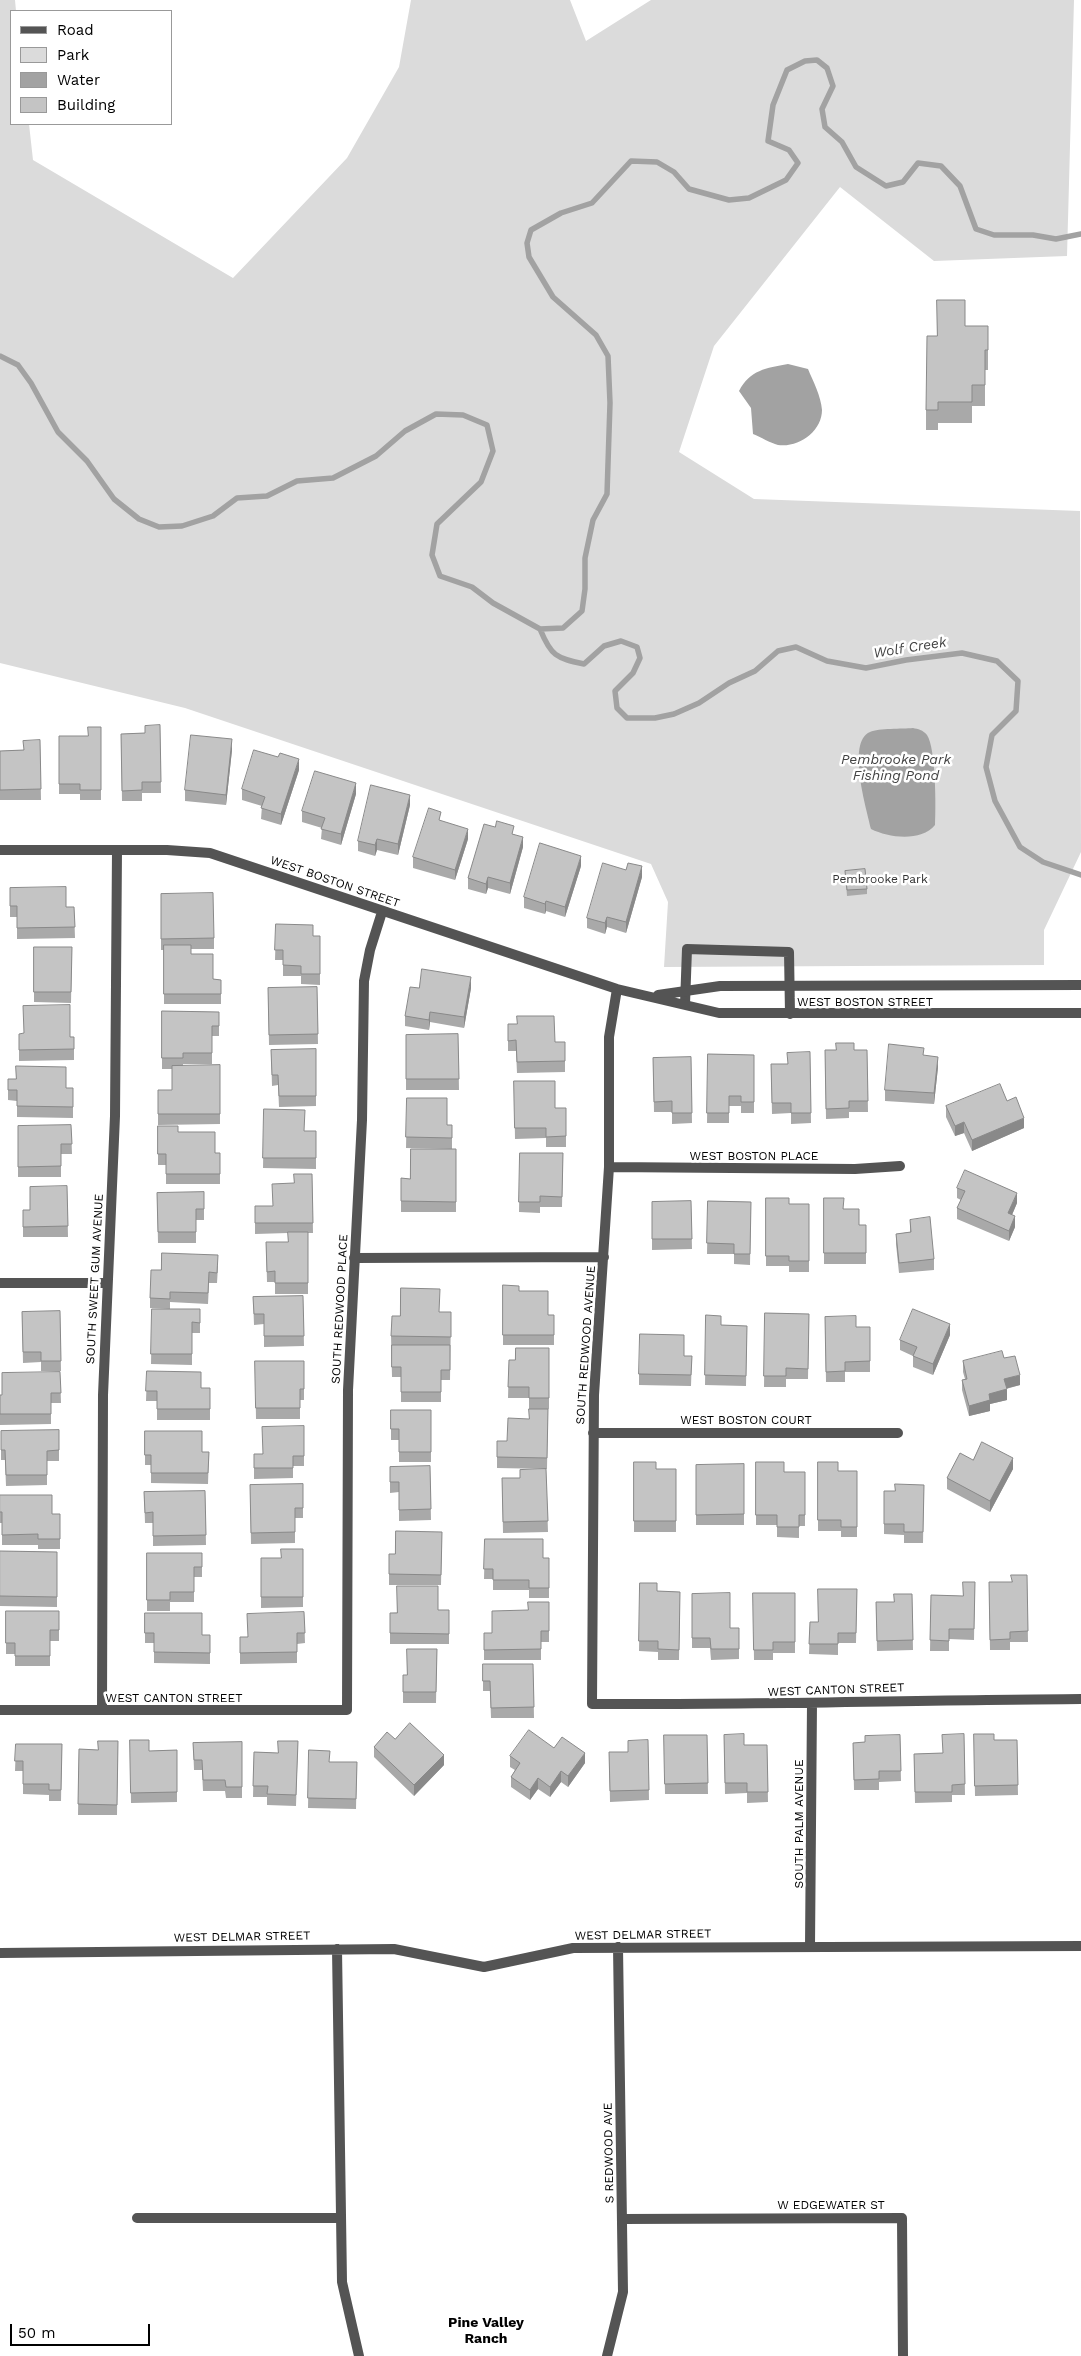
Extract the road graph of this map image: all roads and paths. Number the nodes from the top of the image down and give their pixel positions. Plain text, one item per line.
1 (0, 850) edge
2 (118, 850) junction
3 (382, 912) junction
4 (790, 984) junction
5 (1081, 985) edge
6 (617, 989) junction
7 (686, 991) junction
8 (652, 996) junction
9 (685, 1004) junction
10 (1081, 1013) edge
11 (790, 1014) junction
12 (900, 1166) dead end
13 (609, 1168) junction
14 (604, 1257) junction
15 (354, 1258) junction
16 (0, 1282) edge
17 (107, 1282) junction
18 (593, 1433) junction
19 (898, 1433) dead end
20 (1081, 1699) edge
21 (812, 1703) junction
22 (592, 1704) joint
23 (0, 1710) edge
24 (102, 1710) junction
25 (347, 1710) joint
26 (810, 1946) junction
27 (1081, 1946) edge
28 (618, 1947) junction
29 (337, 1948) junction
30 (0, 1953) edge
31 (137, 2218) dead end
32 (341, 2218) junction
33 (622, 2219) junction
34 (359, 2356) edge
35 (607, 2356) edge
36 (903, 2356) edge

1 - 2 street, WEST BOSTON STREET
2 - 3 street, WEST BOSTON STREET
2 - 17 street, SOUTH SWEET GUM AVENUE
3 - 6 street, WEST BOSTON STREET
3 - 15 street, SOUTH REDWOOD PLACE
4 - 5 street, WEST BOSTON STREET
4 - 7 street, WEST BOSTON STREET
4 - 7 street
4 - 11 street
6 - 8 street, WEST BOSTON STREET
6 - 13 street, SOUTH REDWOOD AVENUE
7 - 8 street, WEST BOSTON STREET
7 - 9 street
8 - 9 street, WEST BOSTON STREET
9 - 11 street, WEST BOSTON STREET
10 - 11 street, WEST BOSTON STREET
12 - 13 street, WEST BOSTON PLACE
13 - 14 street, SOUTH REDWOOD AVENUE
14 - 15 street
14 - 18 street, SOUTH REDWOOD AVENUE
15 - 25 street, SOUTH REDWOOD PLACE
16 - 17 street
17 - 24 street, SOUTH SWEET GUM AVENUE
18 - 19 street, WEST BOSTON COURT
18 - 22 street, SOUTH REDWOOD AVENUE
20 - 21 street, WEST CANTON STREET
21 - 22 street, WEST CANTON STREET
21 - 26 street, SOUTH PALM AVENUE
23 - 24 street, WEST CANTON STREET
24 - 25 street, WEST CANTON STREET
26 - 27 street, WEST DELMAR STREET
26 - 28 street, WEST DELMAR STREET
28 - 29 street, WEST DELMAR STREET
28 - 33 street, S REDWOOD AVE
29 - 30 street, WEST DELMAR STREET
29 - 32 street
31 - 32 street
32 - 34 street
33 - 35 street, S REDWOOD AVE
33 - 36 street, W EDGEWATER ST

